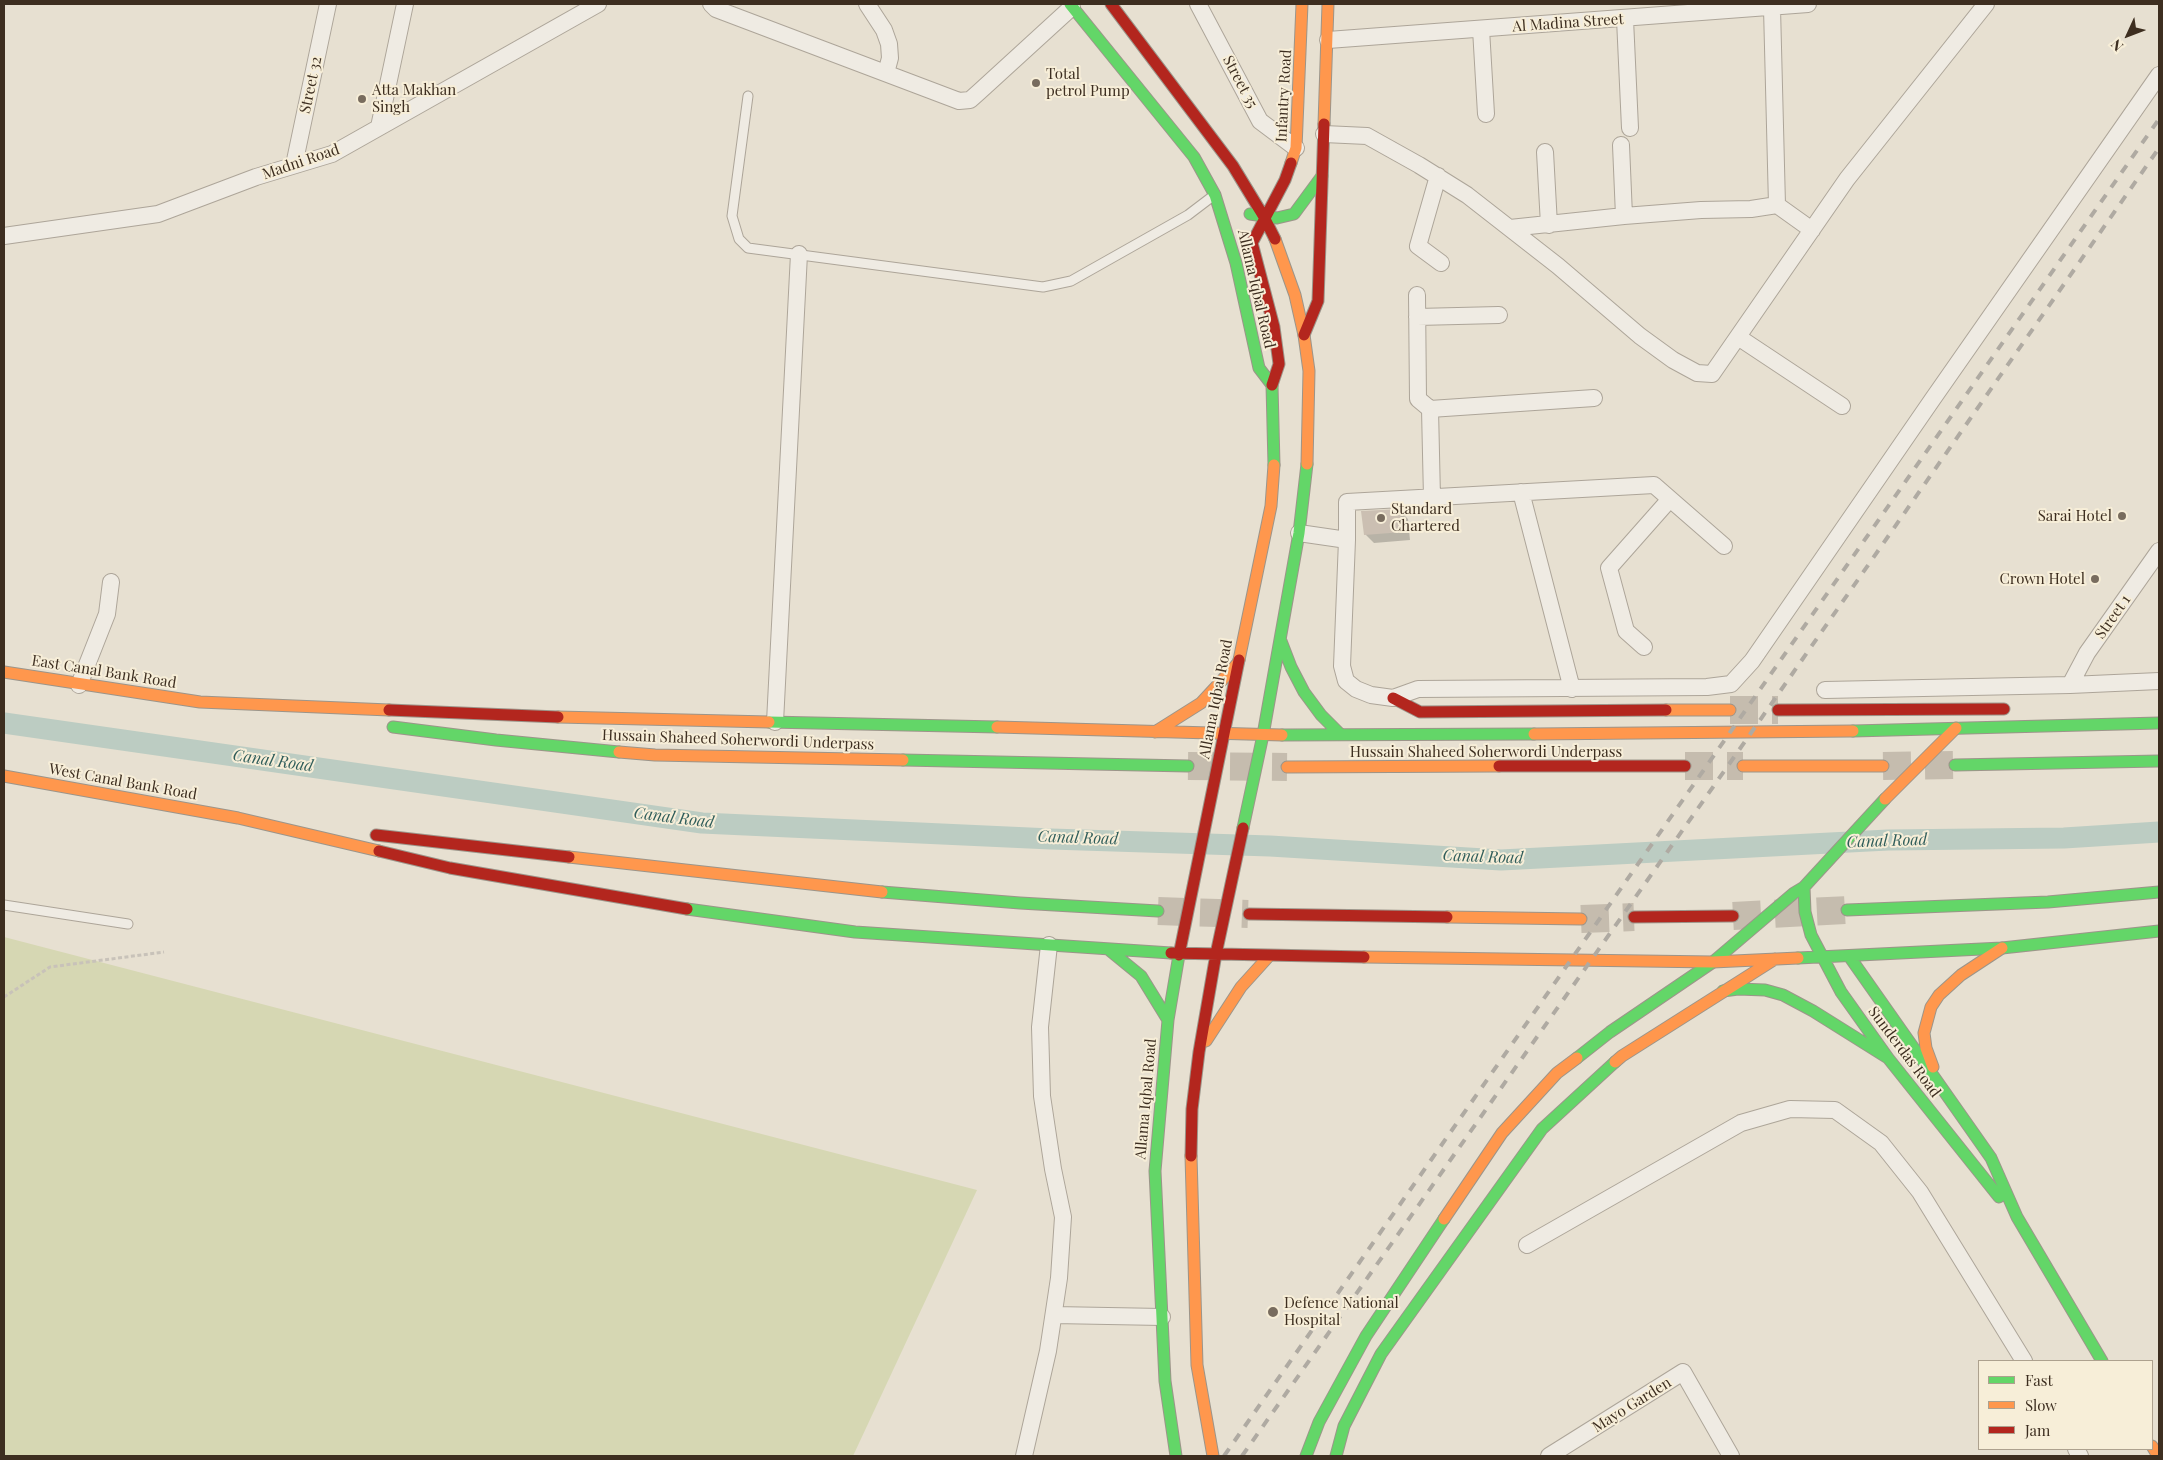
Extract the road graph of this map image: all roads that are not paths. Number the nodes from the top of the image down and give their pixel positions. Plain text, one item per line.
1 (328, 4) edge
2 (405, 4) edge
3 (598, 4) edge
4 (711, 4) edge
5 (867, 4) edge
6 (1111, 4) edge
7 (1198, 4) edge
8 (1302, 4) edge
9 (1328, 4) edge
10 (1808, 4) edge
11 (1986, 4) edge
12 (1071, 5) edge
13 (1772, 8) junction
14 (1625, 18) junction
15 (1481, 29) junction
16 (1328, 40) junction
17 (886, 73) junction
18 (2159, 75) edge
19 (748, 96) dead end
20 (1486, 114) dead end
21 (379, 127) junction
22 (1630, 128) dead end
23 (1324, 134) junction
24 (1621, 145) dead end
25 (1296, 148) junction
26 (1545, 152) dead end
27 (294, 165) junction
28 (1322, 176) junction
29 (1438, 176) junction
30 (1215, 195) junction
31 (1777, 204) junction
32 (1229, 210) junction
33 (1624, 216) junction
34 (1264, 217) junction
35 (1549, 225) junction
36 (1510, 228) junction
37 (1812, 230) junction
38 (4, 236) edge
39 (799, 254) junction
40 (1441, 263) dead end
41 (1417, 295) dead end
42 (1499, 315) dead end
43 (1417, 317) junction
44 (1304, 335) junction
45 (1738, 337) junction
46 (1272, 385) junction
47 (1594, 398) dead end
48 (1842, 406) dead end
49 (1430, 409) junction
50 (1521, 492) junction
51 (1432, 498) junction
52 (1670, 498) junction
53 (1299, 533) junction
54 (1347, 540) junction
55 (1724, 546) dead end
56 (2159, 551) edge
57 (111, 582) dead end
58 (1281, 641) junction
59 (1644, 647) dead end
60 (1238, 663) junction
61 (4, 672) edge
62 (2159, 681) edge
63 (79, 685) junction
64 (2070, 685) junction
65 (1572, 689) junction
66 (1825, 690) dead end
67 (1394, 698) junction
68 (200, 702) junction
69 (2014, 708) dead end
70 (1730, 710) tunnel mouth
71 (1778, 710) tunnel mouth
72 (338, 720) dead end
73 (775, 722) junction
74 (2159, 723) edge
75 (378, 725) dead end
76 (1956, 728) junction
77 (1154, 732) junction
78 (1226, 733) junction
79 (1262, 735) junction
80 (1341, 735) junction
81 (2159, 761) edge
82 (1955, 765) tunnel mouth
83 (1188, 766) tunnel mouth
84 (1685, 766) tunnel mouth
85 (1743, 766) tunnel mouth
86 (1882, 766) tunnel mouth
87 (1287, 767) tunnel mouth
88 (4, 776) edge
89 (238, 818) junction
90 (345, 831) dead end
91 (365, 833) dead end
92 (1806, 886) junction
93 (2159, 892) edge
94 (4, 904) edge
95 (1847, 910) tunnel mouth
96 (1158, 912) tunnel mouth
97 (1250, 914) tunnel mouth
98 (1733, 916) tunnel mouth
99 (1634, 917) tunnel mouth
100 (1581, 919) tunnel mouth
101 (128, 924) dead end
102 (2159, 931) edge
103 (1049, 945) junction
104 (2002, 948) junction
105 (1108, 949) junction
106 (1179, 954) junction
107 (1216, 954) junction
108 (1269, 956) junction
109 (1849, 956) junction
110 (1821, 957) junction
111 (1775, 959) junction
112 (1713, 962) junction
113 (1721, 992) junction
114 (1168, 1020) junction
115 (1200, 1052) junction
116 (1888, 1058) junction
117 (1939, 1085) junction
118 (2017, 1217) junction
119 (1527, 1245) dead end
120 (1054, 1315) junction
121 (1162, 1317) junction
122 (2023, 1360) edge
123 (2101, 1360) edge
124 (1024, 1456) edge
125 (1176, 1456) edge
126 (1213, 1456) edge
127 (1306, 1456) edge
128 (1336, 1456) edge
129 (1549, 1456) edge
130 (1731, 1456) edge

1 - 27 street, Street 32
2 - 21 street
3 - 21 street, Madni Road
4 - 17 street
5 - 17 street
6 - 34 main road, Allama Iqbal Road
7 - 25 street, Street 35
8 - 25 main road, Infantry Road
9 - 16 main road
10 - 13 street, Al Madina Street
11 - 37 street
12 - 17 street
12 - 30 main road, Allama Iqbal Road
13 - 14 street, Al Madina Street
13 - 31 street
14 - 15 street, Al Madina Street
14 - 22 street
15 - 16 street, Al Madina Street
15 - 20 street
16 - 23 main road
18 - 65 street
19 - 39 lane
21 - 27 street, Madni Road
23 - 28 main road
23 - 29 street
24 - 33 street
25 - 34 main road, Infantry Road
26 - 35 street
27 - 38 street, Madni Road
28 - 34 main road
28 - 44 main road
29 - 36 street
29 - 40 street
30 - 32 main road, Allama Iqbal Road
30 - 39 lane
31 - 33 street
31 - 37 street
32 - 34 main road
32 - 46 main road, Allama Iqbal Road
33 - 35 street
34 - 44 main road, Allama Iqbal Road
34 - 46 main road, Infantry Road
35 - 36 street
36 - 45 street
37 - 45 street
39 - 73 street
41 - 43 street
42 - 43 street
43 - 49 street
44 - 53 main road, Allama Iqbal Road
45 - 48 street
46 - 60 main road, Allama Iqbal Road
47 - 49 street
49 - 51 street
50 - 51 street
50 - 52 street
50 - 65 street
51 - 54 street
52 - 55 street
52 - 59 street
53 - 54 street
53 - 58 main road, Allama Iqbal Road
54 - 67 street
56 - 64 street, Street 1
57 - 63 street
58 - 79 main road, Allama Iqbal Road
58 - 80 main road
60 - 77 main road
60 - 78 main road, Allama Iqbal Road
61 - 63 main road, East Canal Bank Road
62 - 64 street
63 - 68 main road, East Canal Bank Road
64 - 66 street
65 - 67 street
67 - 70 main road
68 - 72 main road
68 - 73 main road
69 - 71 main road
73 - 77 main road
74 - 76 main road
75 - 83 main road, Hussain Shaheed Soherwordi Underpass
76 - 80 main road
76 - 92 main road
77 - 78 main road
78 - 79 main road
78 - 106 main road, Allama Iqbal Road
79 - 80 main road
79 - 107 main road, Allama Iqbal Road
81 - 82 main road
84 - 87 main road, Hussain Shaheed Soherwordi Underpass
85 - 86 main road
88 - 89 main road, West Canal Bank Road
89 - 90 main road
89 - 103 main road
91 - 96 main road
92 - 110 main road, Sunderdas Road
92 - 112 main road
93 - 95 main road
94 - 101 lane
97 - 100 main road
98 - 99 main road
102 - 104 main road
103 - 105 main road
103 - 120 street
104 - 109 main road
104 - 117 main road
105 - 106 main road
105 - 114 main road
106 - 107 main road
106 - 114 main road, Allama Iqbal Road
107 - 108 main road
107 - 115 main road
108 - 112 main road
108 - 115 main road
109 - 110 main road
109 - 117 main road, Sunderdas Road
110 - 111 main road
110 - 116 main road, Sunderdas Road
111 - 112 main road
111 - 113 main road
112 - 127 main road
113 - 116 main road
113 - 128 main road
114 - 121 main road, Allama Iqbal Road
115 - 126 main road
116 - 118 main road, Sunderdas Road
117 - 118 main road, Sunderdas Road
118 - 123 main road, Sunderdas Road
119 - 122 street
120 - 121 street
120 - 124 street
121 - 125 main road, Allama Iqbal Road
129 - 130 street, Mayo Garden

